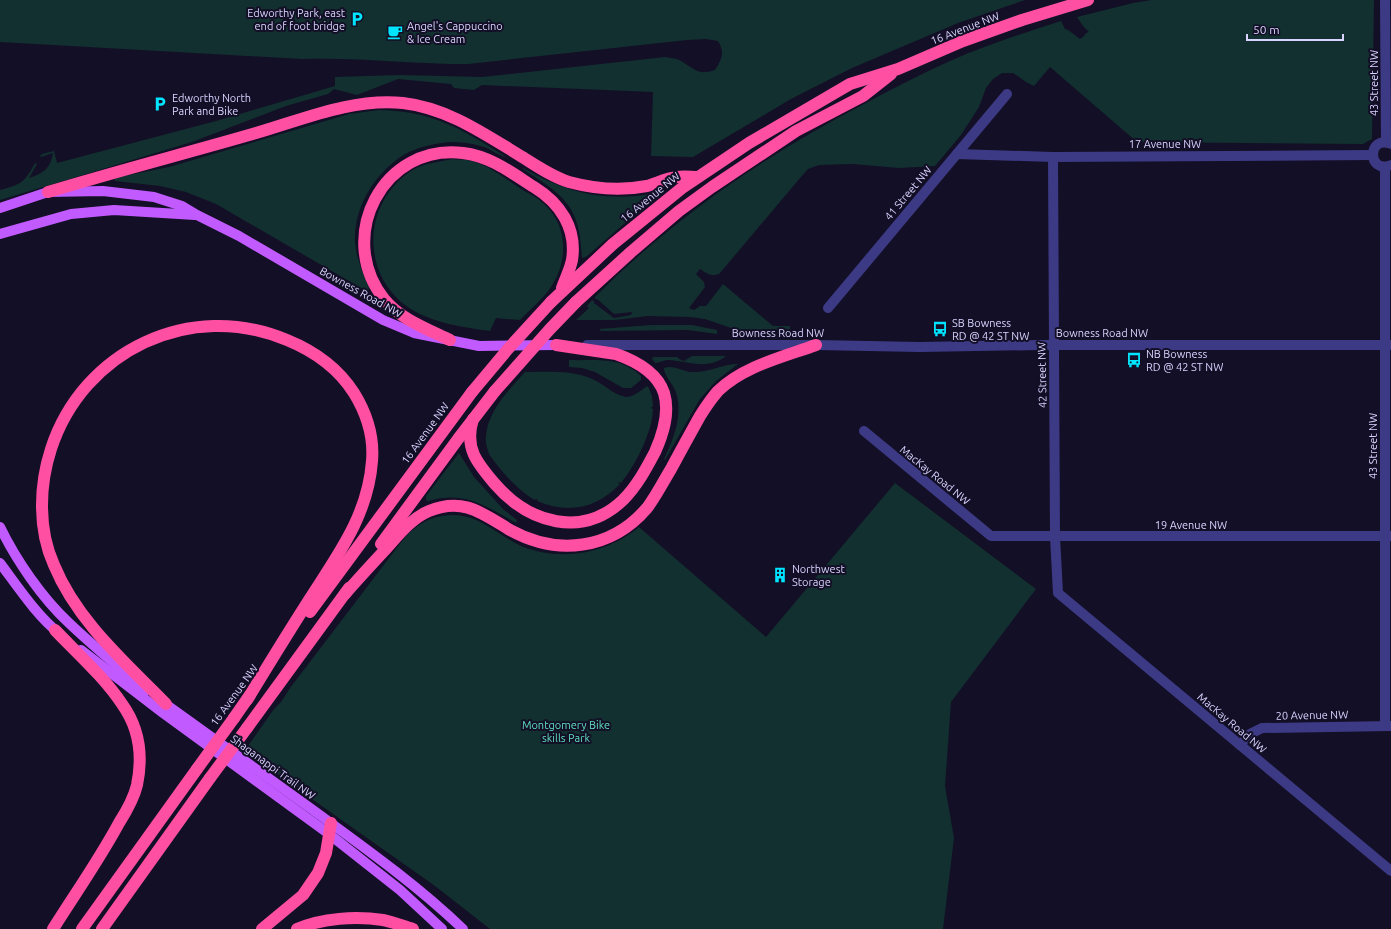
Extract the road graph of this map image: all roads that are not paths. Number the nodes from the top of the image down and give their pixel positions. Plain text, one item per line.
1 (1088, 0) edge
2 (1385, 0) edge
3 (898, 68) junction
4 (1007, 94) dead end
5 (1388, 143) edge
6 (957, 154) junction
7 (1373, 155) junction
8 (1053, 157) junction
9 (1388, 166) edge
10 (698, 177) junction
11 (48, 192) junction
12 (0, 208) edge
13 (197, 215) junction
14 (0, 234) edge
15 (560, 293) junction
16 (828, 308) dead end
17 (450, 340) junction
18 (816, 345) junction
19 (1388, 345) edge
20 (556, 346) junction
21 (1053, 346) junction
22 (472, 419) junction
23 (864, 431) dead end
24 (0, 527) edge
25 (991, 536) joint
26 (1388, 536) edge
27 (1055, 537) junction
28 (0, 563) edge
29 (1058, 593) joint
30 (345, 594) junction
31 (55, 630) junction
32 (247, 700) junction
33 (166, 704) junction
34 (1388, 726) edge
35 (1240, 745) junction
36 (330, 828) junction
37 (157, 853) junction
38 (1391, 871) edge
39 (53, 929) edge
40 (82, 929) edge
41 (102, 929) edge
42 (110, 929) edge
43 (262, 929) edge
44 (297, 929) edge
45 (413, 929) edge
46 (442, 929) edge
47 (463, 929) edge

1 - 3 highway, 16 Avenue NW
2 - 5 street, 43 Street NW
3 - 10 highway, 16 Avenue NW
3 - 22 highway, 16 Avenue NW, bridge
4 - 6 street, 41 Street NW
5 - 7 street
6 - 8 street, 17 Avenue NW
6 - 16 street, 41 Street NW
7 - 8 street, 17 Avenue NW
7 - 9 street
8 - 21 street, 42 Street NW
9 - 19 street, 43 Street NW
10 - 11 highway
10 - 15 highway, 16 Avenue NW
11 - 12 main road, Bowness Road NW
11 - 13 main road, Bowness Road NW
13 - 14 main road, Bowness Road NW
13 - 17 main road, Bowness Road NW
15 - 17 highway
15 - 32 highway, 16 Avenue NW, bridge
17 - 20 main road, Bowness Road NW
18 - 20 street, Bowness Road NW
18 - 21 street, Bowness Road NW
18 - 30 highway
19 - 21 street, Bowness Road NW
19 - 26 street, 43 Street NW
20 - 22 highway
21 - 27 street, 42 Street NW
22 - 30 highway, 16 Avenue NW
23 - 25 street, MacKay Road NW
24 - 33 main road, Shaganappi Trail NW
25 - 27 street, 19 Avenue NW
26 - 27 street, 19 Avenue NW
26 - 34 street, 43 Street NW
27 - 29 street, 42 Street NW
28 - 31 main road, Shaganappi Trail NW
29 - 35 street, MacKay Road NW
30 - 37 highway, 16 Avenue NW, bridge
31 - 36 main road, Shaganappi Trail NW
31 - 39 highway
32 - 33 highway
32 - 40 highway, 16 Avenue NW, bridge
33 - 36 main road, Shaganappi Trail NW
34 - 35 street, 20 Avenue NW
35 - 38 street, MacKay Road NW
36 - 43 highway
36 - 46 main road, Shaganappi Trail NW
36 - 47 main road, Shaganappi Trail NW
37 - 41 highway, 16 Avenue NW
37 - 42 highway
44 - 45 highway

